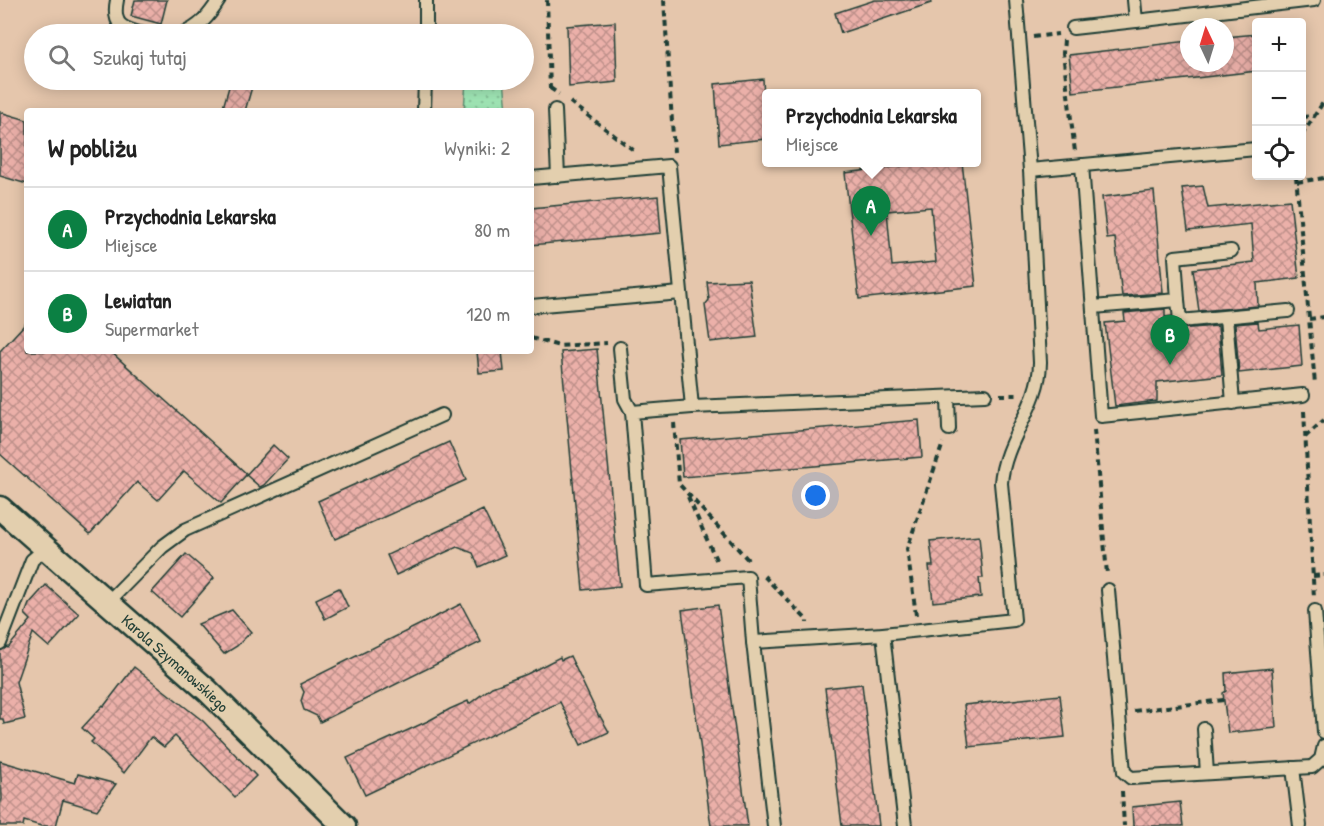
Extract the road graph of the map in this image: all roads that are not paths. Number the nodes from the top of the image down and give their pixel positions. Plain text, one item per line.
1 (117, 0) edge
2 (219, 0) edge
3 (426, 0) edge
4 (1016, 0) edge
5 (1134, 0) edge
6 (1314, 0) edge
7 (1136, 21) junction
8 (119, 24) edge
9 (200, 24) edge
10 (426, 24) edge
11 (1073, 28) dead end
12 (425, 90) edge
13 (424, 108) edge
14 (555, 110) road end
15 (1252, 149) edge
16 (1079, 165) junction
17 (1030, 170) junction
18 (558, 176) junction
19 (534, 178) edge
20 (1231, 251) dead end
21 (681, 293) junction
22 (1178, 300) junction
23 (534, 306) edge
24 (1093, 307) junction
25 (1288, 310) dead end
26 (1226, 317) junction
27 (620, 348) road end
28 (984, 395) dead end
29 (1303, 395) dead end
30 (948, 397) junction
31 (1233, 403) junction
32 (692, 407) junction
33 (632, 412) junction
34 (442, 415) dead end
35 (949, 429) road end
36 (0, 508) edge
37 (46, 548) junction
38 (1108, 590) road end
39 (108, 602) junction
40 (1315, 610) road end
41 (883, 634) junction
42 (753, 642) junction
43 (0, 643) edge
44 (1203, 729) dead end
45 (1324, 732) edge
46 (1324, 746) edge
47 (1293, 768) junction
48 (1208, 772) junction
49 (344, 826) edge
50 (774, 826) edge
51 (905, 826) edge
52 (1300, 826) edge

1 - 8 lane
2 - 9 lane
3 - 10 lane
4 - 17 lane
5 - 7 lane
6 - 7 lane
7 - 11 lane
12 - 13 lane
14 - 18 lane
15 - 16 lane
16 - 17 lane
16 - 24 lane
17 - 41 lane
18 - 19 lane
18 - 21 lane
20 - 22 lane
21 - 23 lane
21 - 32 lane
22 - 24 lane
22 - 26 lane
24 - 31 lane
25 - 26 lane
26 - 31 lane
27 - 33 lane
28 - 30 lane
29 - 31 lane
30 - 32 lane
30 - 35 lane
32 - 33 lane
33 - 42 lane
34 - 39 lane
36 - 37 street, Karola Szymanowskiego
37 - 39 street, Karola Szymanowskiego
37 - 43 lane
38 - 48 lane
39 - 49 street, Karola Szymanowskiego
40 - 45 lane
41 - 42 lane
41 - 51 lane
42 - 50 lane
44 - 48 lane
46 - 47 lane
47 - 48 lane
47 - 52 lane

